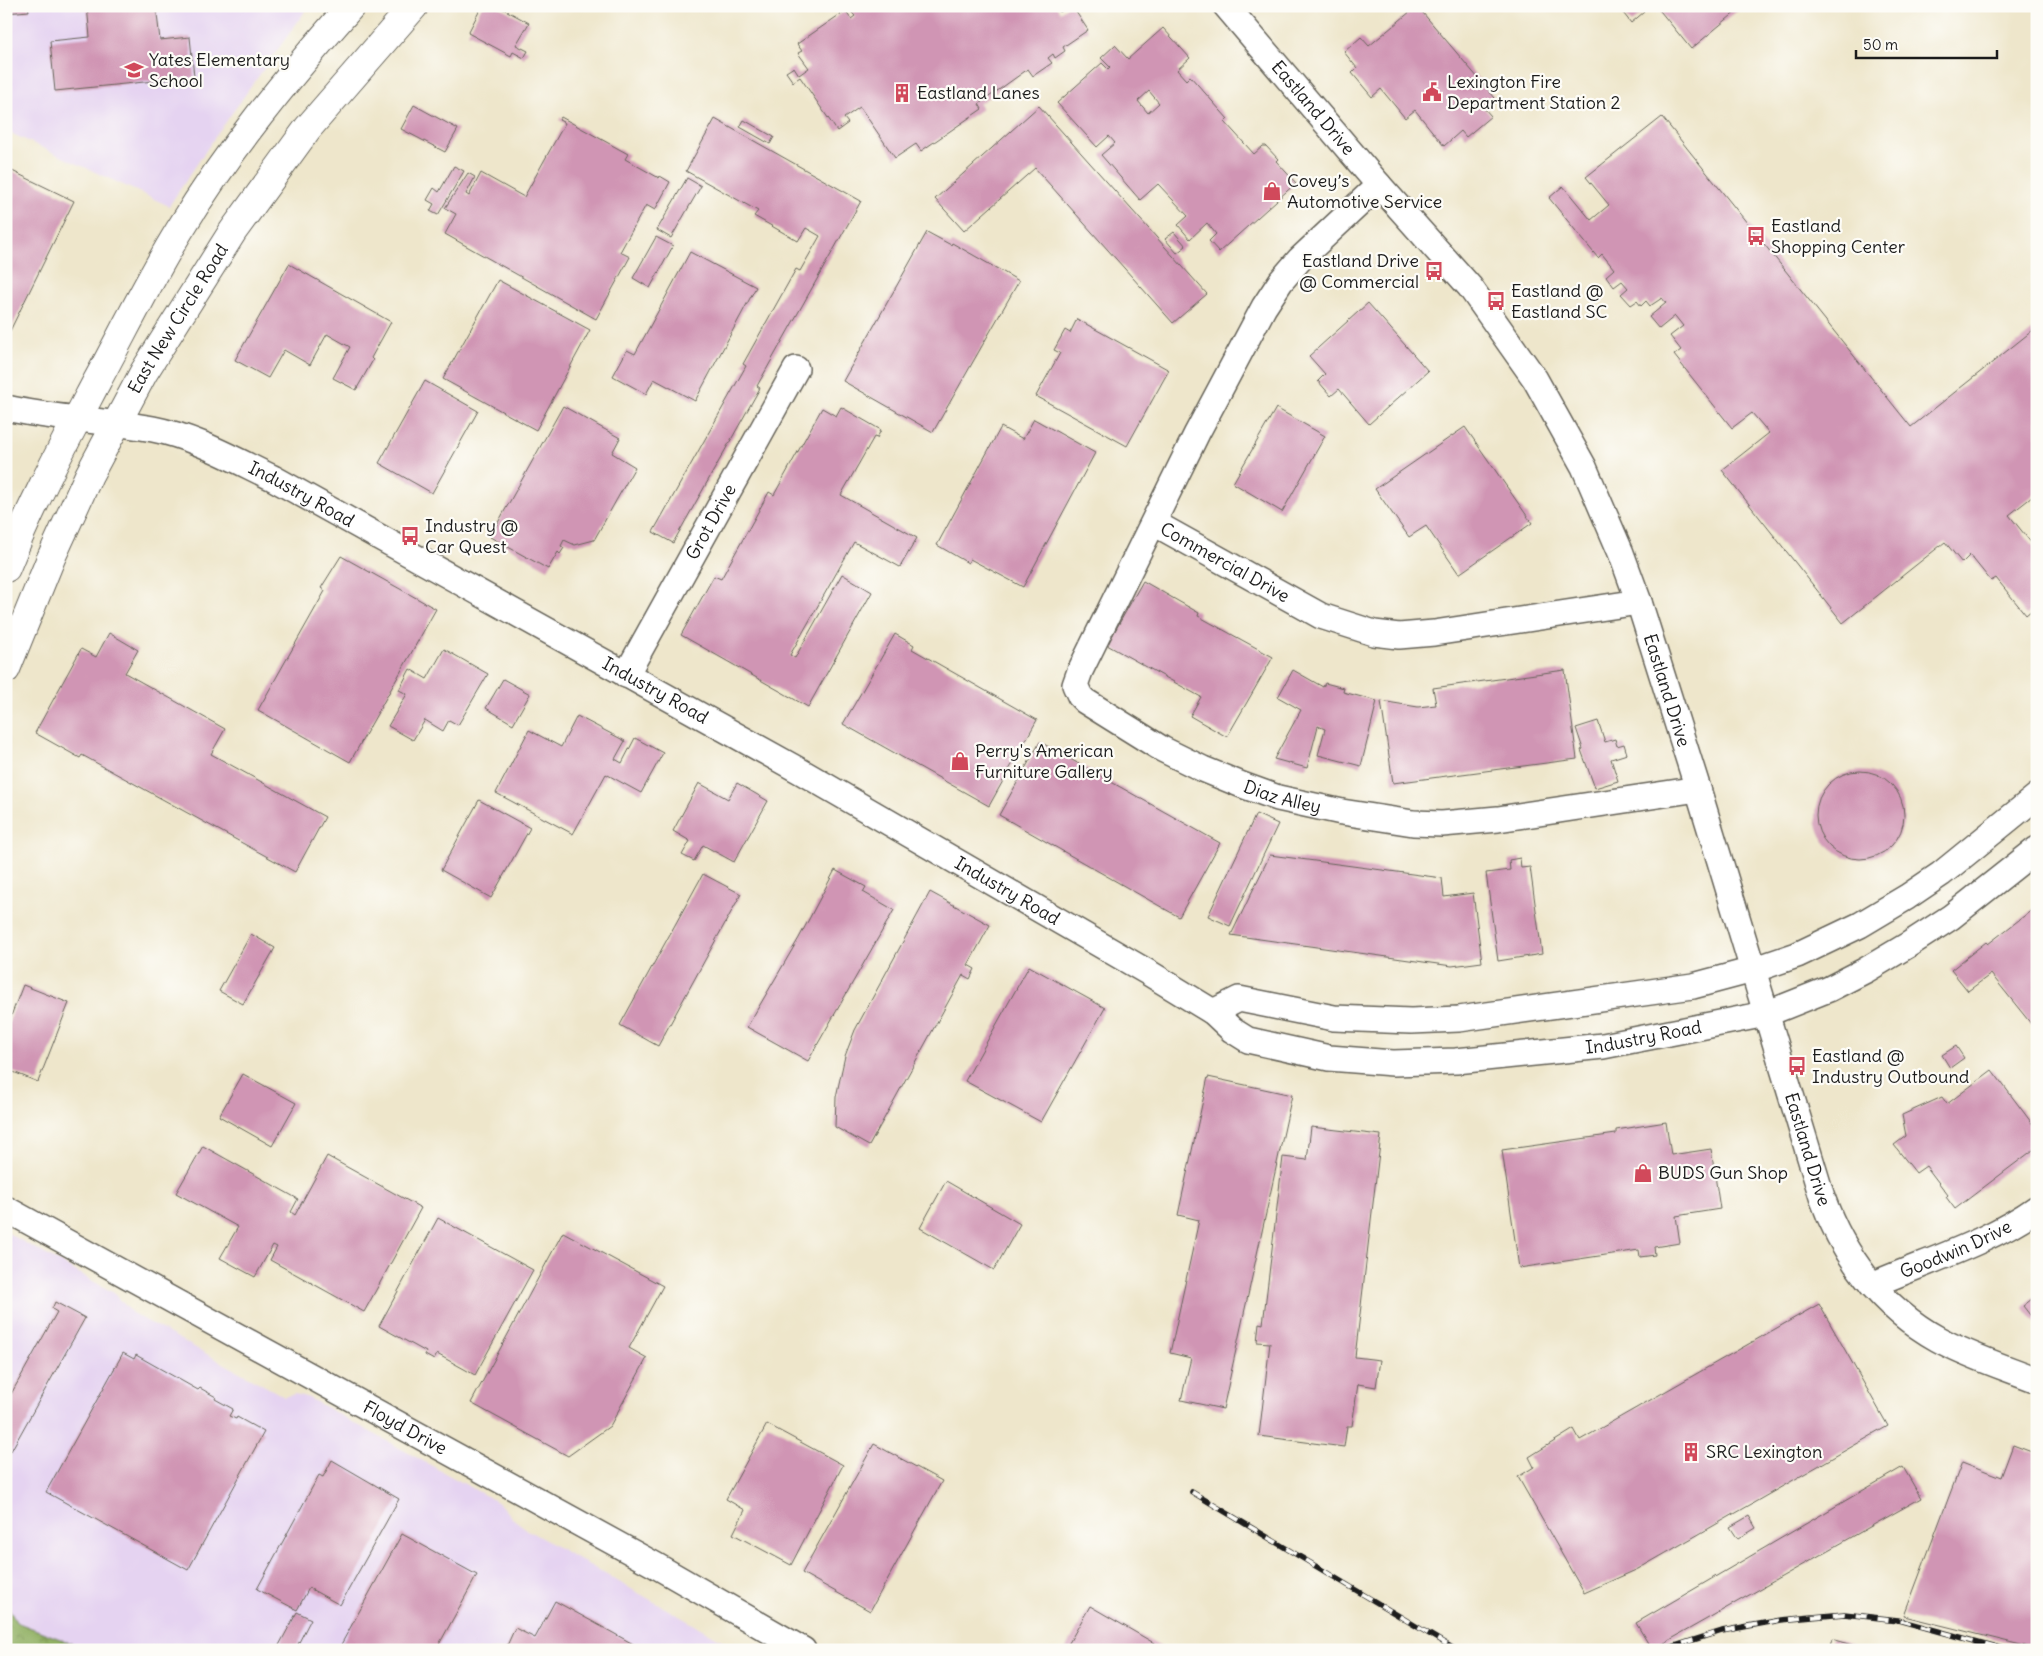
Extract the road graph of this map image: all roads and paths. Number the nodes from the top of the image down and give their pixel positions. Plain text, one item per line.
1 (351, 6) edge
2 (414, 6) edge
3 (1226, 6) edge
4 (1379, 185) junction
5 (796, 369) dead end
6 (6, 408) edge
7 (76, 419) junction
8 (117, 425) junction
9 (1154, 523) junction
10 (6, 568) edge
11 (1638, 602) junction
12 (6, 669) edge
13 (626, 675) junction
14 (1698, 789) junction
15 (2037, 796) edge
16 (2037, 848) edge
17 (1753, 970) junction
18 (1213, 1012) junction
19 (1766, 1014) junction
20 (2037, 1208) edge
21 (6, 1209) edge
22 (1872, 1285) junction
23 (2037, 1380) edge
24 (803, 1650) edge

1 - 7 highway
2 - 8 highway, East New Circle Road
3 - 4 street, Eastland Drive
4 - 9 street, Commercial Drive
4 - 11 street, Eastland Drive
5 - 13 street, Grot Drive
6 - 7 street, Industry Road
7 - 8 street, Industry Road
7 - 10 highway
8 - 12 highway, East New Circle Road
8 - 13 street, Industry Road
9 - 11 street, Commercial Drive
9 - 14 street, Diaz Alley
11 - 14 street, Eastland Drive
13 - 18 street, Industry Road
14 - 17 street, Eastland Drive
15 - 17 street
16 - 19 street, Industry Road
17 - 18 street
17 - 19 street, Eastland Drive
18 - 19 street, Industry Road
19 - 22 street, Eastland Drive
20 - 22 street, Goodwin Drive
21 - 24 street, Floyd Drive
22 - 23 street, Eastland Drive

